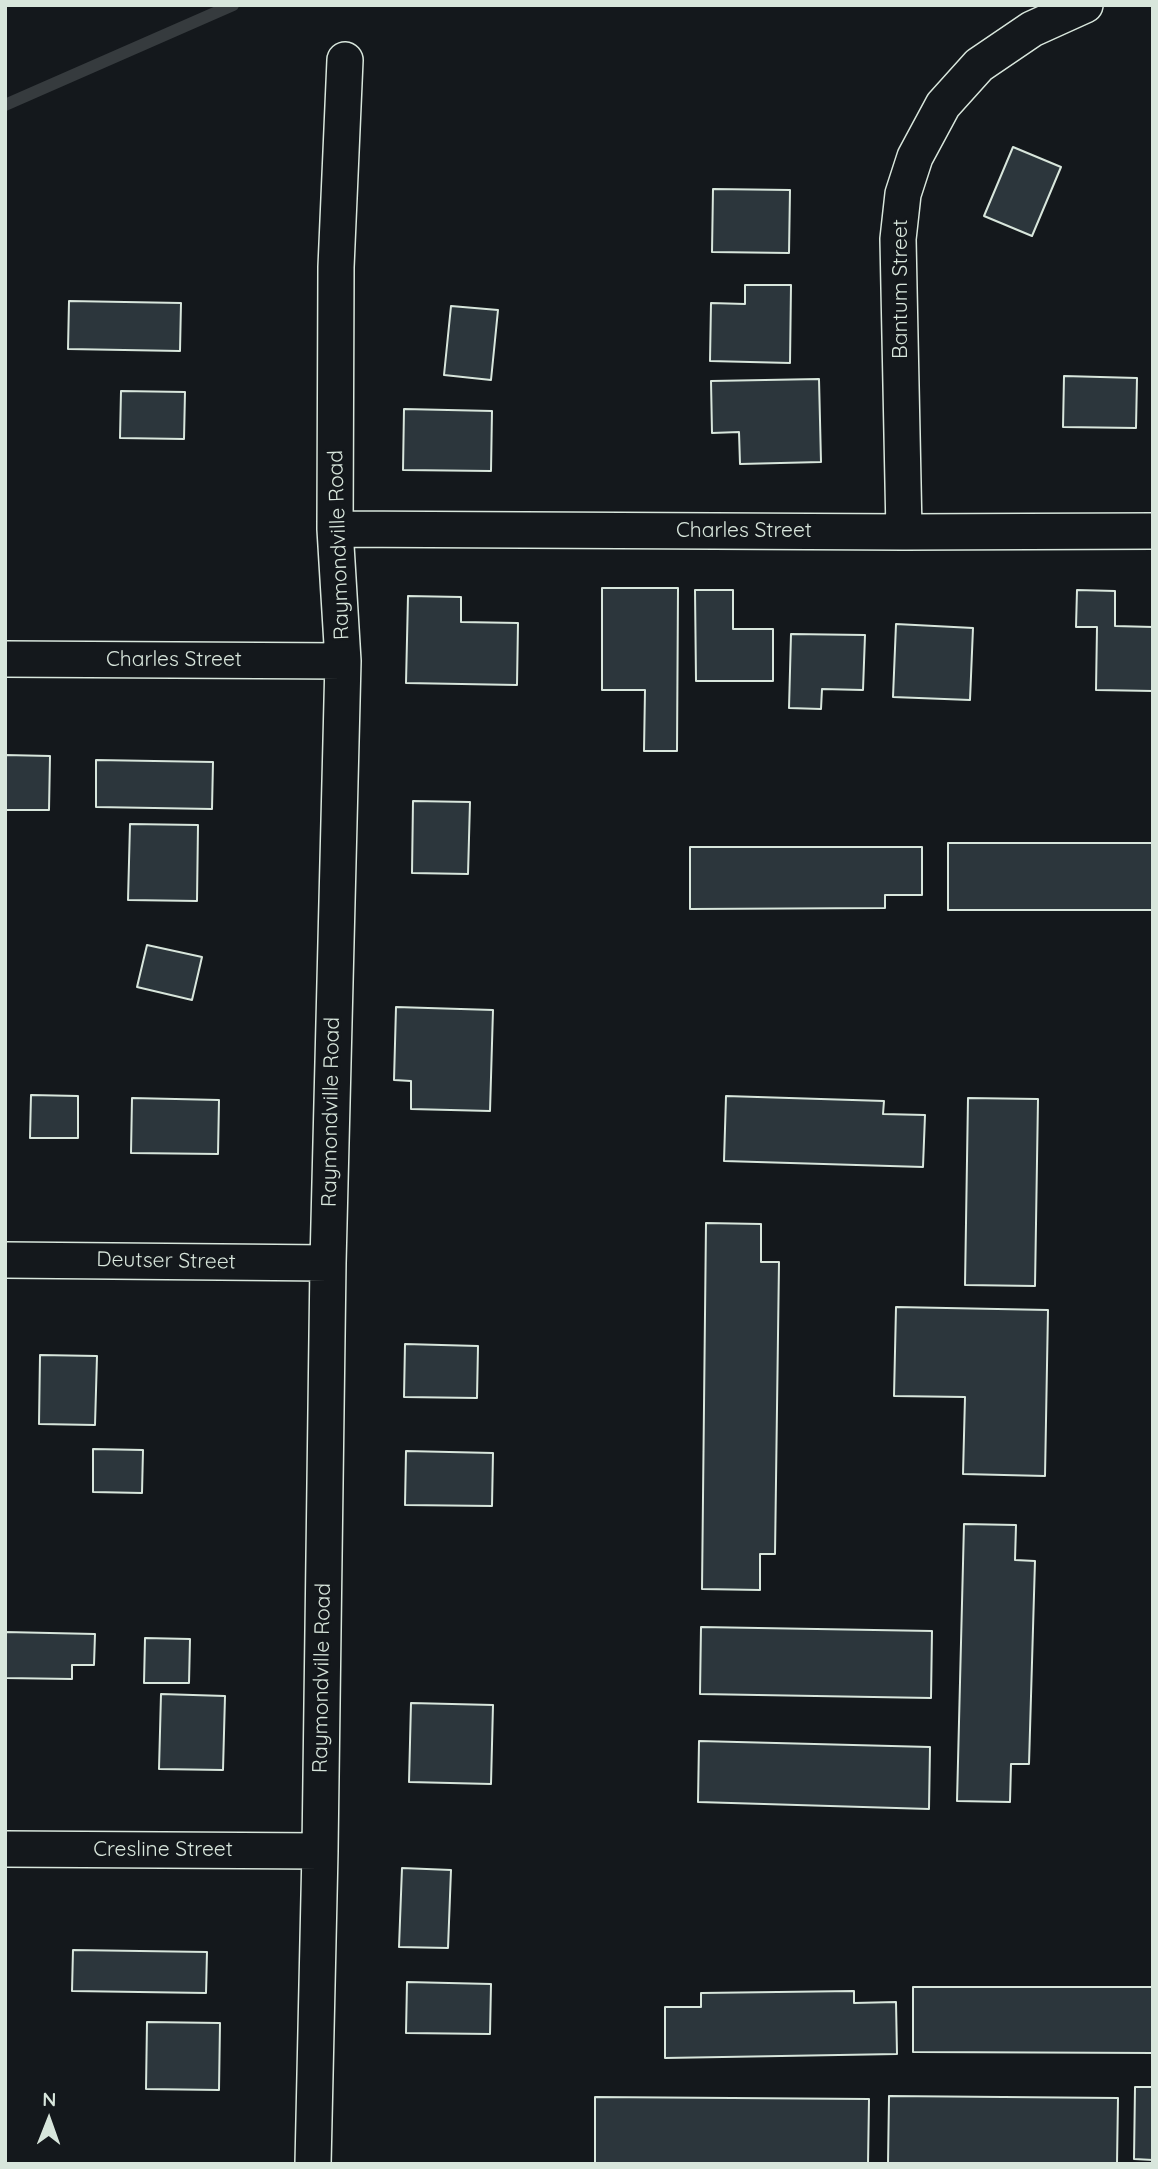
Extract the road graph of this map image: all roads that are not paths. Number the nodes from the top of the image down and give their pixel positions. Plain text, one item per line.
1 (1085, 5) edge
2 (345, 60) dead end
3 (335, 529) junction
4 (1153, 531) edge
5 (904, 532) junction
6 (5, 659) edge
7 (343, 661) junction
8 (5, 1260) edge
9 (328, 1263) junction
10 (5, 1849) edge
11 (320, 1852) junction
12 (313, 2164) edge

1 - 5 street, Bantum Street
2 - 3 street, Raymondville Road
3 - 5 street, Charles Street
3 - 7 street, Raymondville Road
4 - 5 street, Charles Street
6 - 7 street, Charles Street
7 - 9 street, Raymondville Road
8 - 9 street, Deutser Street
9 - 11 street, Raymondville Road
10 - 11 street, Cresline Street
11 - 12 street, Raymondville Road

